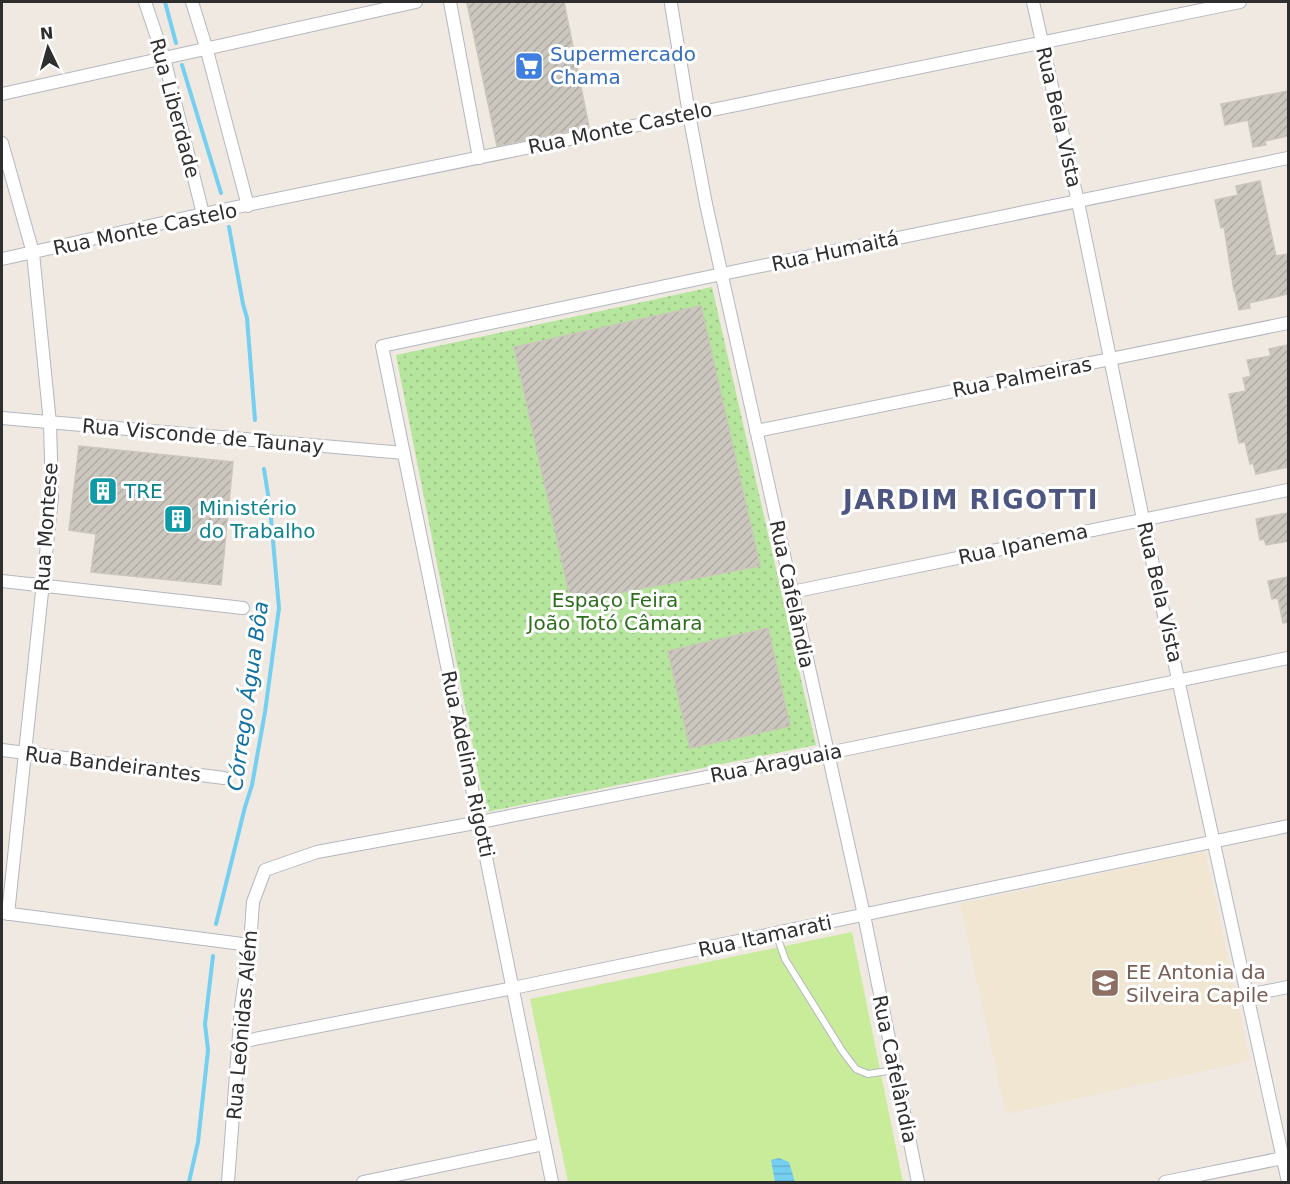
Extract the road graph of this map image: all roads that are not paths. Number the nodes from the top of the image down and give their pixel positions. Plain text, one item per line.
1 (145, 2) edge
2 (192, 2) edge
3 (416, 2) edge
4 (450, 2) edge
5 (670, 2) edge
6 (1033, 2) edge
7 (1240, 2) edge
8 (1042, 44) junction
9 (206, 47) junction
10 (164, 58) junction
11 (2, 94) edge
12 (688, 114) junction
13 (2, 143) edge
14 (479, 158) junction
15 (1288, 158) edge
16 (1078, 202) junction
17 (248, 206) junction
18 (203, 214) junction
19 (33, 253) junction
20 (2, 260) edge
21 (722, 274) junction
22 (1288, 323) edge
23 (382, 346) joint
24 (1111, 359) junction
25 (2, 418) edge
26 (50, 423) junction
27 (756, 431) junction
28 (404, 453) junction
29 (1288, 490) edge
30 (1143, 519) junction
31 (2, 581) edge
32 (42, 586) junction
33 (792, 592) junction
34 (243, 608) dead end
35 (1288, 658) edge
36 (1180, 680) junction
37 (2, 750) edge
38 (25, 753) junction
39 (828, 753) junction
40 (224, 778) dead end
41 (480, 822) junction
42 (1288, 826) edge
43 (1214, 840) junction
44 (265, 870) joint
45 (5, 913) edge
46 (864, 915) junction
47 (776, 933) junction
48 (250, 945) junction
49 (1288, 987) edge
50 (513, 988) junction
51 (1247, 995) junction
52 (240, 1042) junction
53 (895, 1070) junction
54 (544, 1144) junction
55 (1286, 1157) edge
56 (228, 1182) edge
57 (363, 1182) edge
58 (552, 1182) edge
59 (918, 1182) edge
60 (1165, 1182) edge
61 (1288, 1182) edge

1 - 10 street, Rua Liberdade
2 - 9 street
3 - 9 street
4 - 14 street
5 - 12 street, Rua Cafelândia
6 - 8 street, Rua Bela Vista
7 - 8 street, Rua Monte Castelo
8 - 12 street, Rua Monte Castelo
8 - 16 street, Rua Bela Vista
9 - 10 street
9 - 17 street
10 - 11 street
10 - 18 street, Rua Liberdade
12 - 14 street, Rua Monte Castelo
12 - 21 street, Rua Cafelândia
13 - 19 street, Rua Montese
14 - 17 street, Rua Monte Castelo
15 - 16 street, Rua Humaitá
16 - 21 street, Rua Humaitá
16 - 24 street, Rua Bela Vista
17 - 18 street, Rua Monte Castelo
18 - 19 street, Rua Monte Castelo
19 - 20 street, Rua Monte Castelo
19 - 26 street, Rua Montese
21 - 23 street, Rua Humaitá
21 - 27 street, Rua Cafelândia
22 - 24 street, Rua Palmeiras
23 - 28 street, Rua Adelina Rigotti
24 - 27 street, Rua Palmeiras
24 - 30 street, Rua Bela Vista
25 - 26 street, Rua Visconde de Taunay
26 - 28 street, Rua Visconde de Taunay
26 - 32 street, Rua Montese
27 - 33 street, Rua Cafelândia
28 - 41 street, Rua Adelina Rigotti
29 - 30 street, Rua Ipanema
30 - 33 street, Rua Ipanema
30 - 36 street, Rua Bela Vista
31 - 32 street
32 - 34 street
32 - 38 street, Rua Montese
33 - 39 street, Rua Cafelândia
35 - 36 street, Rua Araguaia
36 - 39 street, Rua Araguaia
36 - 43 street, Rua Bela Vista
37 - 38 street, Rua Bandeirantes
38 - 40 street, Rua Bandeirantes
38 - 45 street, Rua Montese
39 - 41 street, Rua Araguaia
39 - 46 street, Rua Cafelândia
41 - 44 street, Rua Araguaia
41 - 50 street, Rua Adelina Rigotti
42 - 43 street, Rua Itamarati
43 - 46 street, Rua Itamarati
43 - 51 street, Rua Bela Vista
44 - 48 street, Rua Leônidas Além
45 - 48 street
46 - 47 street, Rua Itamarati
46 - 53 street, Rua Cafelândia
47 - 50 street, Rua Itamarati
47 - 53 lane
48 - 52 street, Rua Leônidas Além
49 - 51 street
50 - 52 street, Rua Itamarati
50 - 54 street, Rua Adelina Rigotti
51 - 55 street, Rua Bela Vista
52 - 56 street, Rua Leônidas Além
53 - 59 street, Rua Cafelândia
54 - 57 street
54 - 58 street, Rua Adelina Rigotti
55 - 60 street
55 - 61 street, Rua Bela Vista

